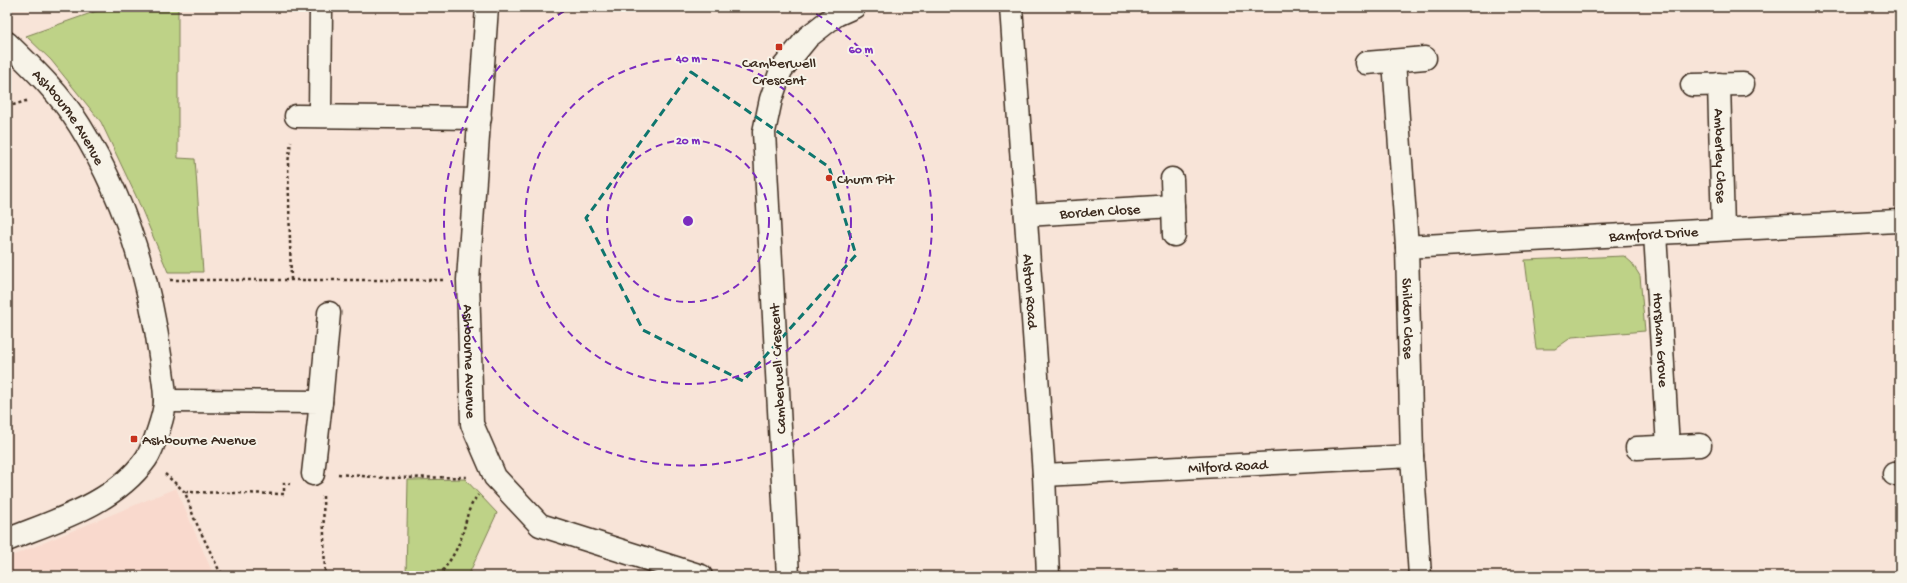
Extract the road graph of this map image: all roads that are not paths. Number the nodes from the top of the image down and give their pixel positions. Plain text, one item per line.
1 (321, 7) edge
2 (487, 7) edge
3 (854, 7) edge
4 (1011, 7) edge
5 (7, 43) edge
6 (1425, 58) dead end
7 (1394, 61) junction
8 (1366, 63) dead end
9 (1719, 84) junction
10 (1743, 84) dead end
11 (1692, 85) dead end
12 (320, 115) junction
13 (296, 116) road end
14 (480, 118) junction
15 (1172, 179) dead end
16 (1173, 206) junction
17 (1026, 215) junction
18 (1900, 220) edge
19 (1723, 228) junction
20 (1655, 234) junction
21 (1174, 235) dead end
22 (1407, 247) junction
23 (329, 313) dead end
24 (165, 401) junction
25 (321, 402) junction
26 (1700, 445) dead end
27 (1668, 446) junction
28 (1637, 448) dead end
29 (1412, 456) junction
30 (1044, 475) junction
31 (318, 482) road end
32 (7, 540) edge
33 (701, 576) edge
34 (788, 576) edge
35 (1048, 576) edge
36 (1420, 576) edge

1 - 12 street
2 - 14 street, Ashbourne Avenue
3 - 34 street, Camberwell Crescent
4 - 17 street, Alston Road
5 - 24 street, Ashbourne Avenue
6 - 7 street
7 - 8 street
7 - 22 street, Shildon Close
9 - 10 street
9 - 11 street
9 - 19 street, Amberley Close
12 - 13 street
12 - 14 street
14 - 33 street, Ashbourne Avenue
15 - 16 street
16 - 17 street, Borden Close
16 - 21 street
17 - 30 street, Alston Road
18 - 19 street, Bamford Drive
19 - 20 street, Bamford Drive
20 - 22 street, Bamford Drive
20 - 27 street, Horsham Grove
22 - 29 street, Shildon Close
23 - 25 street
24 - 25 street
24 - 32 street, Ashbourne Avenue
25 - 31 street
26 - 27 street
27 - 28 street
29 - 30 street, Milford Road
29 - 36 street, Shildon Close
30 - 35 street, Alston Road

